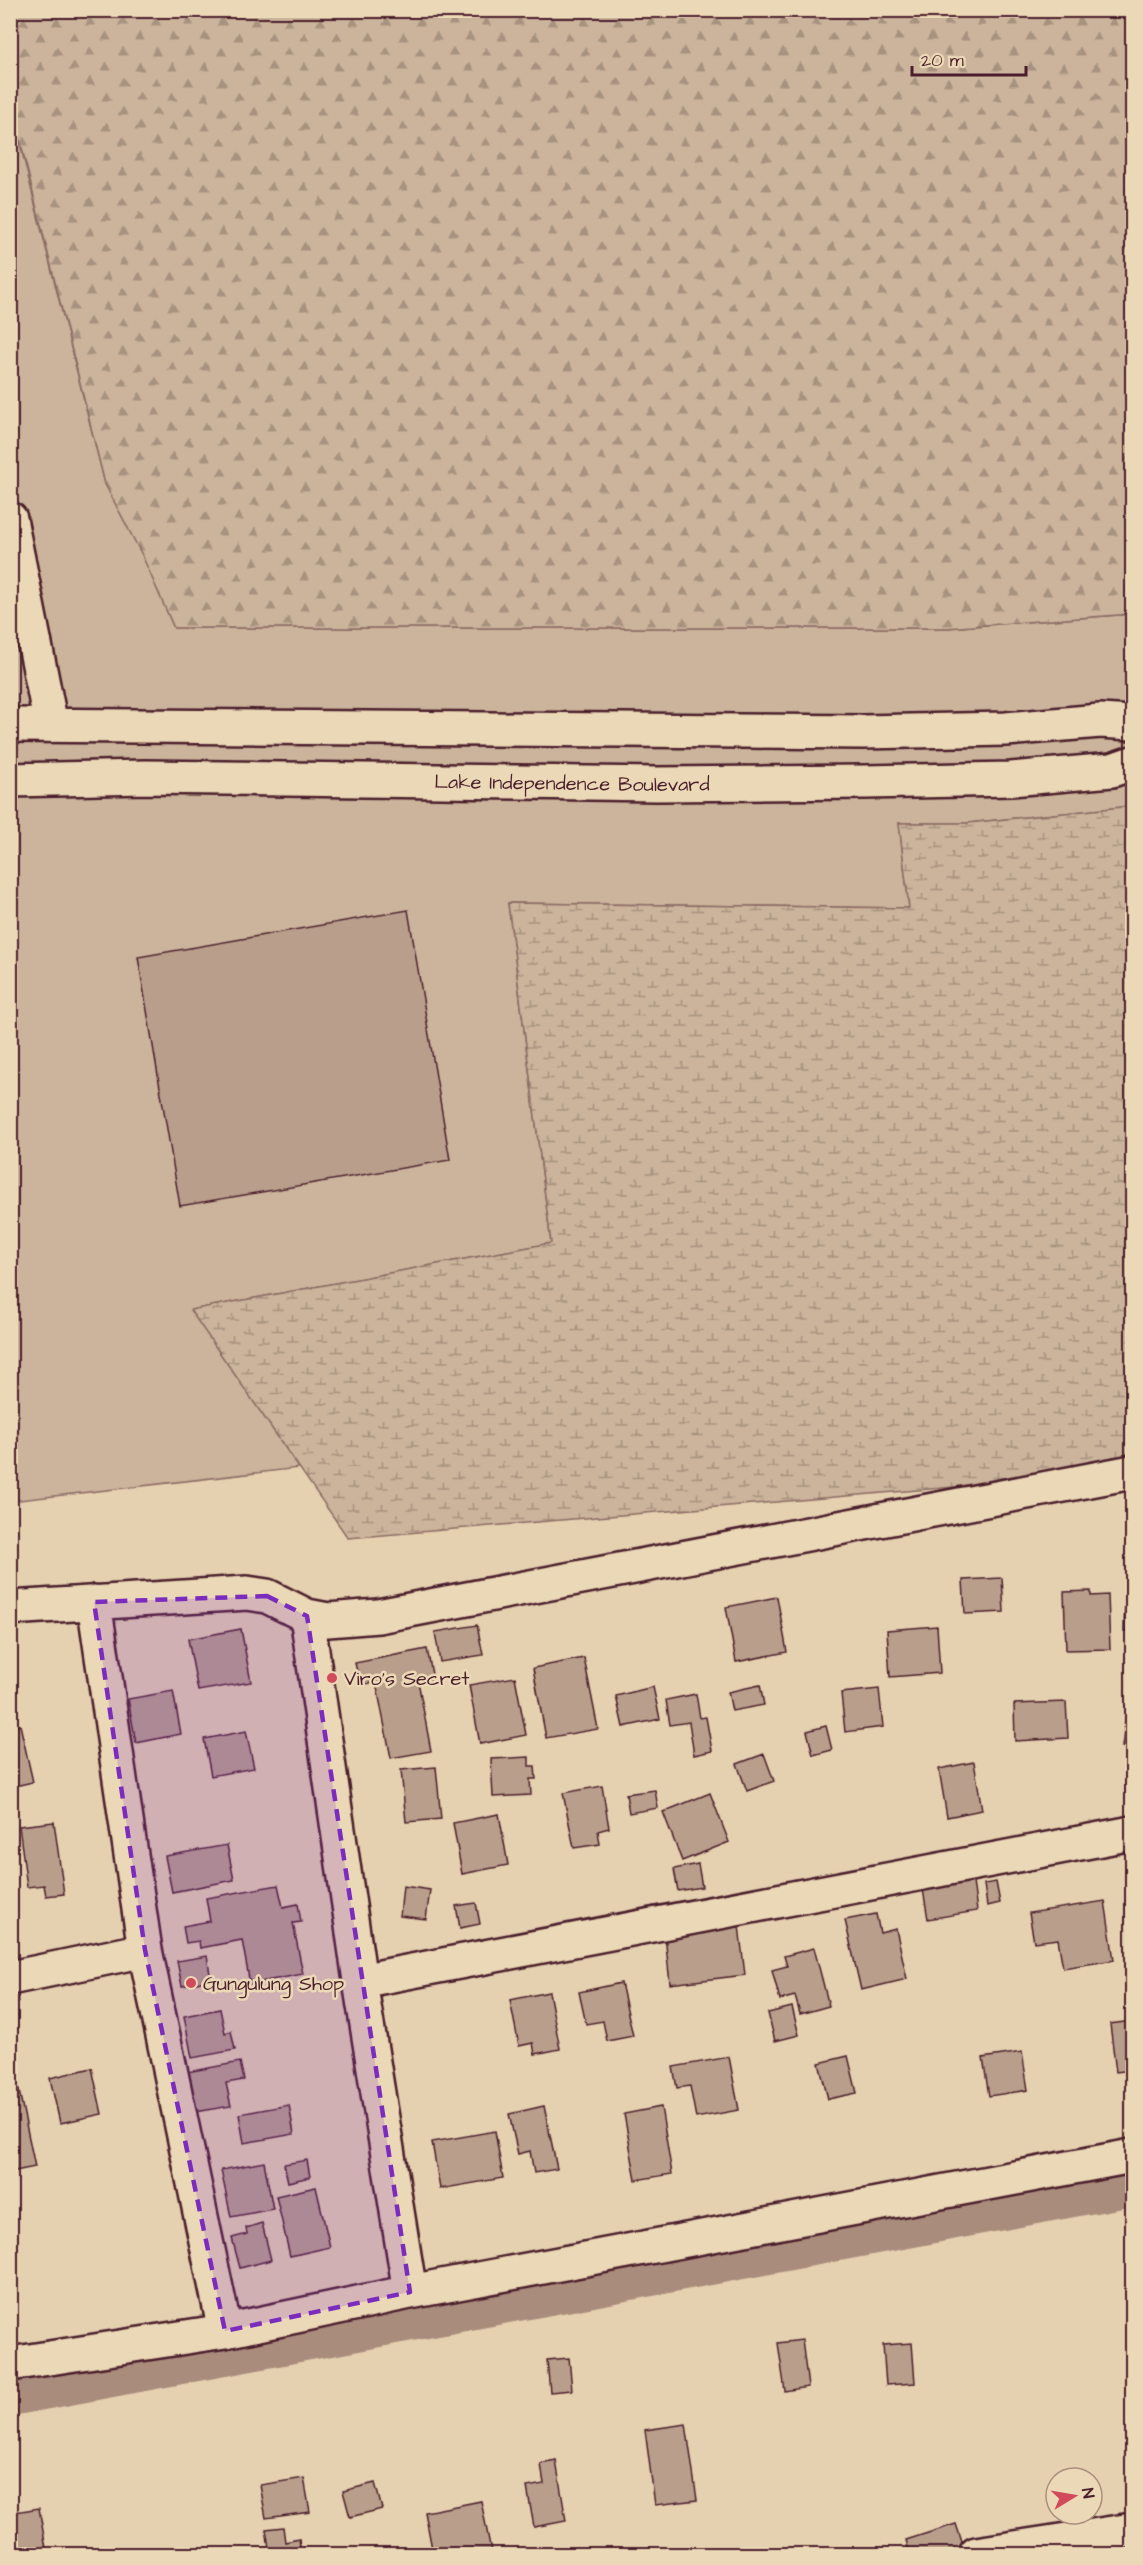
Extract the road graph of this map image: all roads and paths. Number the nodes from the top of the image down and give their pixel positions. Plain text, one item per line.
1 (10, 519) edge
2 (1132, 723) edge
3 (10, 725) edge
4 (51, 725) junction
5 (144, 725) junction
6 (1132, 763) edge
7 (145, 777) junction
8 (10, 780) edge
9 (1132, 1472) edge
10 (94, 1602) junction
11 (10, 1608) edge
12 (308, 1616) junction
13 (1132, 1833) edge
14 (146, 1950) junction
15 (10, 1978) edge
16 (360, 1981) junction
17 (1132, 2156) edge
18 (410, 2292) junction
19 (225, 2331) junction
20 (10, 2364) edge
21 (1132, 2530) edge
22 (976, 2554) edge

1 - 4 main road
2 - 5 main road
3 - 4 main road
4 - 5 main road
5 - 7 main road
6 - 7 main road, Lake Independence Boulevard
7 - 8 main road, Lake Independence Boulevard
9 - 12 main road
10 - 11 main road
10 - 12 main road
10 - 14 main road
12 - 16 main road
13 - 16 main road
14 - 15 main road
14 - 19 main road
16 - 18 main road
17 - 18 main road
18 - 19 main road
19 - 20 main road
21 - 22 main road

